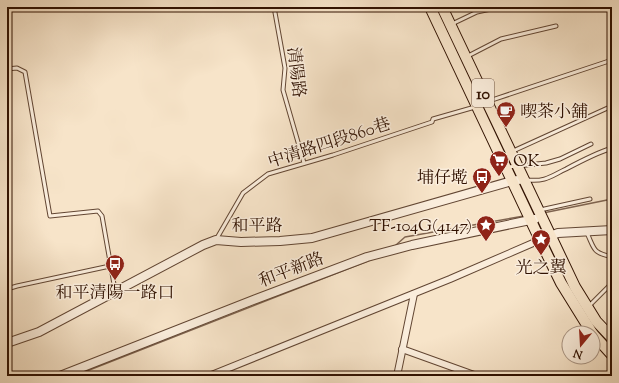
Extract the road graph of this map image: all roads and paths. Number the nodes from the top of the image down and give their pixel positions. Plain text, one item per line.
1 (274, 7) edge
2 (430, 7) edge
3 (442, 7) edge
4 (500, 7) edge
5 (451, 25) junction
6 (556, 26) dead end
7 (466, 57) junction
8 (612, 60) edge
9 (7, 69) edge
10 (473, 71) junction
11 (462, 76) junction
12 (487, 102) junction
13 (612, 106) edge
14 (476, 107) junction
15 (591, 144) dead end
16 (612, 148) edge
17 (511, 152) junction
18 (500, 157) junction
19 (304, 164) junction
20 (517, 166) junction
21 (505, 167) junction
22 (524, 179) junction
23 (512, 181) junction
24 (590, 200) dead end
25 (540, 214) junction
26 (529, 217) junction
27 (612, 230) edge
28 (586, 231) junction
29 (550, 236) junction
30 (216, 240) junction
31 (540, 240) junction
32 (612, 257) edge
33 (110, 266) junction
34 (612, 283) edge
35 (7, 289) edge
36 (116, 292) junction
37 (414, 294) junction
38 (587, 308) junction
39 (587, 325) edge
40 (612, 338) edge
41 (7, 343) edge
42 (601, 343) edge
43 (402, 349) junction
44 (612, 355) edge
45 (60, 376) edge
46 (209, 376) edge
47 (397, 376) edge
48 (477, 376) edge

1 - 19 lane, 清陽路
2 - 11 main road, 10
3 - 5 main road, 10
4 - 5 lane
5 - 7 main road, 10
6 - 7 lane
7 - 10 main road, 10
8 - 12 lane
9 - 33 lane
10 - 11 main road
10 - 12 main road, 10
11 - 14 main road, 10
12 - 17 main road, 10
13 - 17 lane
14 - 18 main road, 10
14 - 19 lane, 中清路四段860巷
15 - 20 lane
16 - 22 lane
17 - 18 lane
17 - 20 main road, 10
18 - 21 main road, 10
19 - 30 lane, 中清路四段860巷
20 - 21 lane
20 - 22 main road, 10
21 - 23 main road, 10
22 - 23 street, 和平路
22 - 25 main road, 10
23 - 26 main road, 10
23 - 30 street, 和平路
24 - 25 lane
25 - 26 street, 和平新路
25 - 29 main road, 10
26 - 31 main road, 10
26 - 45 street, 和平新路
27 - 28 street
28 - 29 street
28 - 32 lane
29 - 31 street
29 - 38 main road, 10
30 - 36 street, 和平路
31 - 37 street
31 - 39 main road, 10
33 - 35 lane
33 - 36 lane
34 - 38 lane
36 - 41 street, 和平路
37 - 43 street
37 - 46 street
38 - 40 main road, 10
42 - 44 main road, 10
43 - 47 street
43 - 48 street

